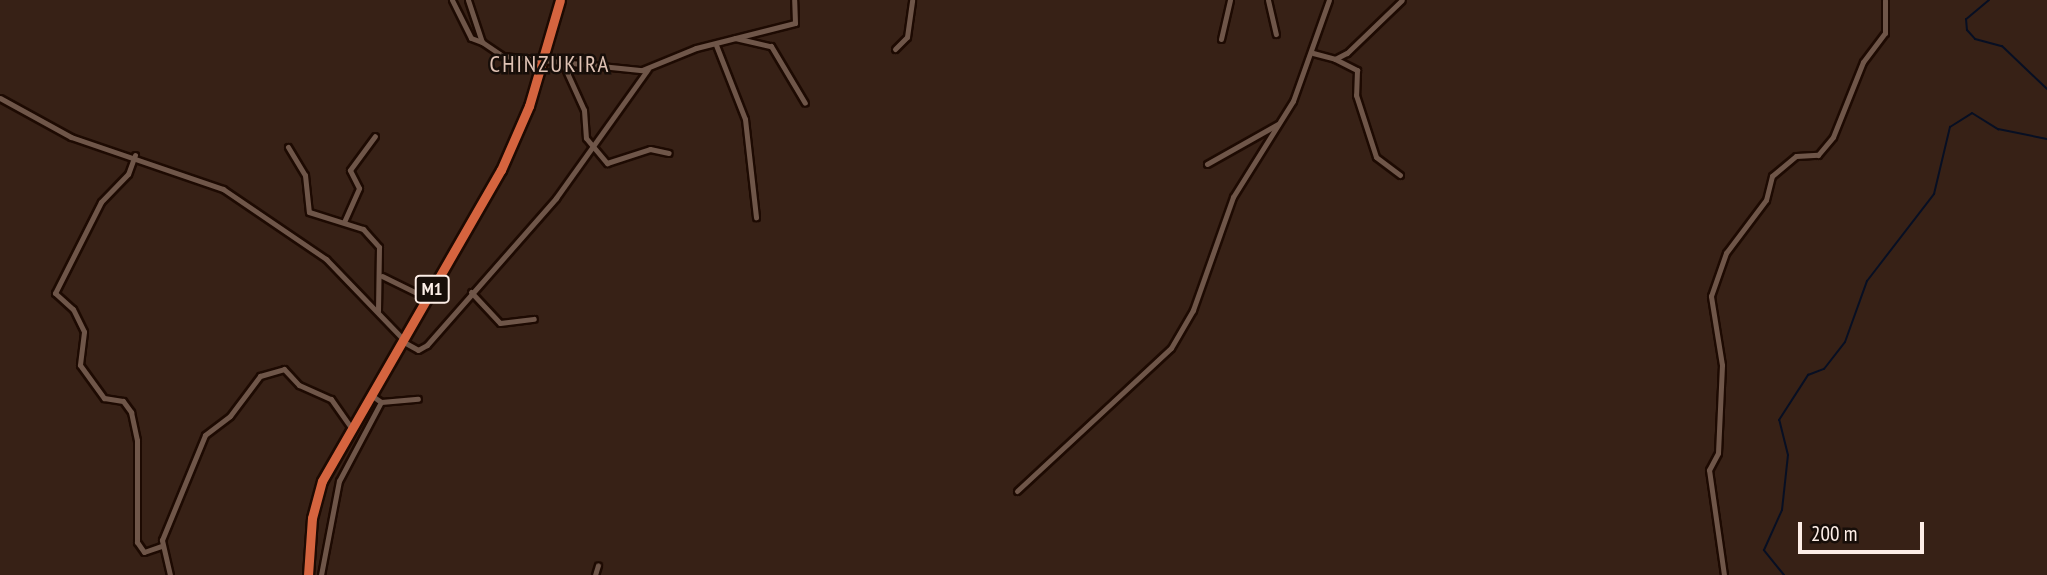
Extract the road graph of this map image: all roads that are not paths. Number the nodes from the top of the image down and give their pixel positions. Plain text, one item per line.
1 (452, 0) edge
2 (468, 0) edge
3 (560, 0) edge
4 (794, 0) edge
5 (912, 0) edge
6 (1230, 0) edge
7 (1268, 0) edge
8 (1329, 0) edge
9 (1402, 0) edge
10 (1885, 0) edge
11 (1276, 34) dead end
12 (735, 38) junction
13 (1221, 39) dead end
14 (481, 42) junction
15 (716, 45) junction
16 (895, 49) dead end
17 (1313, 53) junction
18 (545, 58) junction
19 (1335, 59) junction
20 (564, 66) junction
21 (648, 69) junction
22 (0, 98) edge
23 (806, 103) dead end
24 (1281, 122) junction
25 (375, 136) dead end
26 (288, 147) dead end
27 (590, 147) junction
28 (669, 153) dead end
29 (135, 155) junction
30 (1207, 164) dead end
31 (1400, 175) dead end
32 (756, 217) dead end
33 (344, 222) junction
34 (382, 276) junction
35 (471, 292) junction
36 (427, 298) junction
37 (378, 311) junction
38 (534, 319) dead end
39 (402, 340) junction
40 (371, 395) junction
41 (418, 399) dead end
42 (381, 402) junction
43 (351, 428) junction
44 (1017, 491) dead end
45 (161, 546) junction
46 (598, 565) dead end
47 (170, 575) edge
48 (308, 575) edge
49 (321, 575) edge
50 (595, 575) edge
51 (1724, 575) edge

1 - 14 street
2 - 14 street
3 - 18 highway, M1
4 - 12 street
5 - 16 street
6 - 13 street
7 - 11 street
8 - 17 street
9 - 19 street
10 - 51 street
12 - 15 street
12 - 23 street
14 - 18 street
15 - 21 street
15 - 32 street
17 - 19 street
17 - 24 street
18 - 20 street
18 - 36 highway, M1
19 - 31 street
20 - 21 street
20 - 27 street
21 - 27 street
22 - 29 street
24 - 30 street
24 - 44 street
25 - 33 street
26 - 33 street
27 - 28 street
27 - 35 street
29 - 37 street
29 - 45 street
33 - 34 street
34 - 36 street
34 - 37 street
35 - 38 street
35 - 39 street
36 - 39 highway, M1
37 - 39 street
39 - 40 highway, M1
40 - 42 street
40 - 43 highway, M1
41 - 42 street
42 - 49 street
43 - 45 street
43 - 48 highway, M1
45 - 47 street
46 - 50 street

